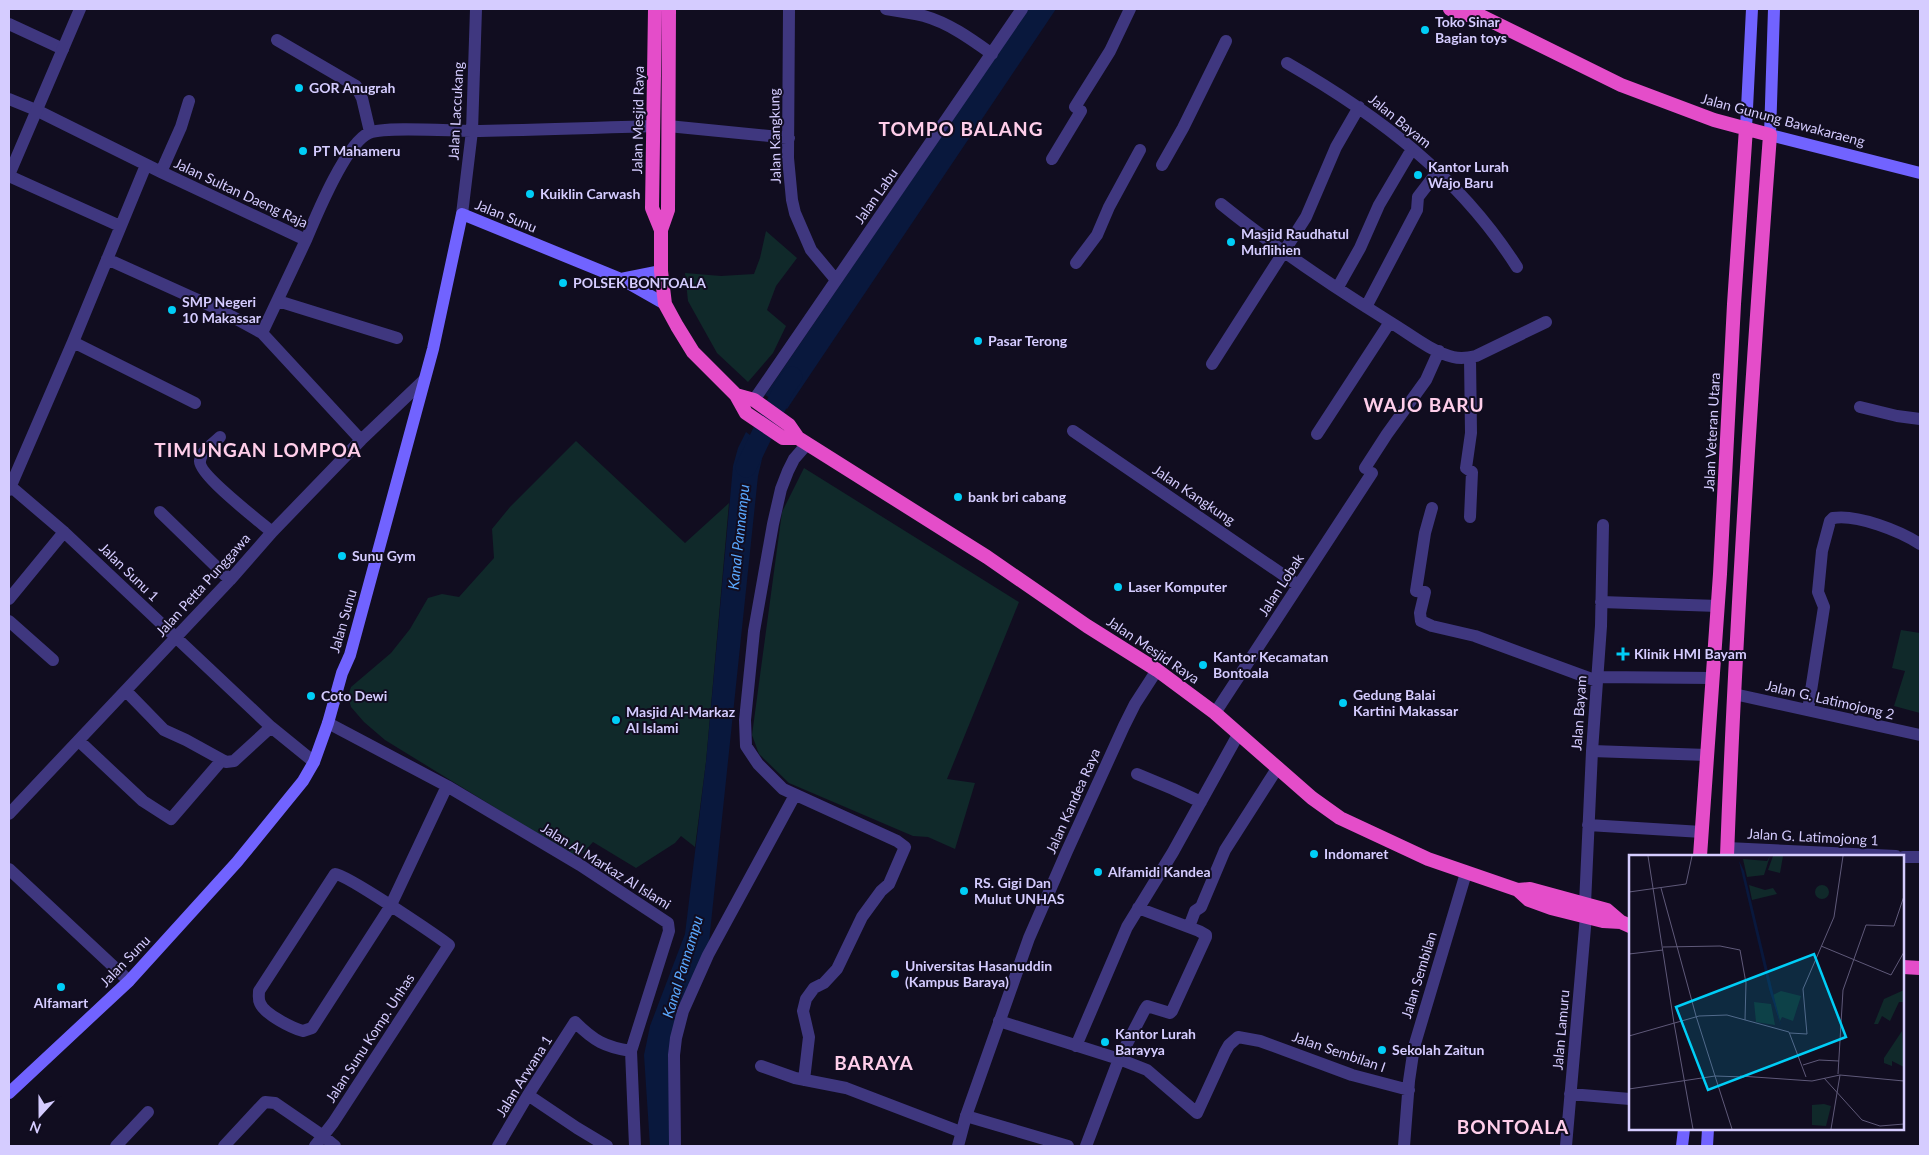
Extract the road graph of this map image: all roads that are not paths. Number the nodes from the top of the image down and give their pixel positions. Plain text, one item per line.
1 (80, 9) edge
2 (476, 9) edge
3 (789, 9) edge
4 (886, 9) edge
5 (1022, 9) edge
6 (1130, 9) edge
7 (1450, 9) edge
8 (1752, 9) edge
9 (1774, 9) edge
10 (662, 11) edge
11 (1476, 11) edge
12 (9, 24) edge
13 (277, 40) dead end
14 (1226, 41) dead end
15 (63, 49) junction
16 (992, 54) junction
17 (1287, 63) dead end
18 (9, 99) edge
19 (189, 101) dead end
20 (1359, 106) junction
21 (36, 110) junction
22 (661, 126) junction
23 (1746, 128) junction
24 (472, 131) junction
25 (370, 132) junction
26 (1770, 134) junction
27 (788, 138) junction
28 (1412, 148) junction
29 (1140, 150) dead end
30 (1052, 159) dead end
31 (146, 165) junction
32 (1162, 165) dead end
33 (1438, 171) junction
34 (161, 172) junction
35 (1920, 173) edge
36 (9, 175) edge
37 (1221, 204) dead end
38 (462, 214) junction
39 (120, 226) junction
40 (306, 240) junction
41 (1285, 251) junction
42 (107, 259) junction
43 (1076, 263) dead end
44 (1516, 267) dead end
45 (662, 271) junction
46 (621, 279) junction
47 (836, 280) junction
48 (1338, 287) junction
49 (278, 301) junction
50 (665, 304) junction
51 (1366, 307) junction
52 (1390, 322) junction
53 (1546, 322) dead end
54 (262, 333) junction
55 (397, 338) dead end
56 (73, 342) junction
57 (1439, 351) junction
58 (1732, 353) junction
59 (1754, 354) junction
60 (1470, 358) junction
61 (1212, 364) dead end
62 (424, 380) junction
63 (736, 395) junction
64 (195, 404) dead end
65 (759, 404) junction
66 (1860, 407) dead end
67 (1920, 419) edge
68 (779, 427) junction
69 (1073, 432) dead end
70 (1317, 434) dead end
71 (220, 437) dead end
72 (361, 440) junction
73 (802, 441) junction
74 (9, 487) edge
75 (1432, 508) dead end
76 (160, 512) dead end
77 (1470, 517) dead end
78 (1603, 525) dead end
79 (64, 532) junction
80 (272, 532) junction
81 (1920, 544) edge
82 (1720, 574) junction
83 (1741, 576) junction
84 (230, 580) junction
85 (1298, 585) junction
86 (9, 599) edge
87 (1601, 602) junction
88 (1718, 606) junction
89 (9, 621) edge
90 (175, 638) junction
91 (54, 660) dead end
92 (1157, 670) junction
93 (1713, 678) junction
94 (1597, 679) junction
95 (126, 691) junction
96 (1734, 694) junction
97 (1808, 710) junction
98 (1215, 713) junction
99 (328, 723) junction
100 (271, 727) junction
101 (1239, 733) junction
102 (1920, 734) edge
103 (79, 741) junction
104 (1592, 751) junction
105 (1707, 755) junction
106 (220, 760) junction
107 (314, 762) junction
108 (1278, 768) junction
109 (1137, 774) dead end
110 (447, 786) junction
111 (795, 795) junction
112 (1201, 802) junction
113 (9, 814) edge
114 (1588, 825) junction
115 (1702, 832) junction
116 (1727, 852) edge
117 (1700, 855) edge
118 (1854, 855) edge
119 (1904, 857) edge
120 (1920, 858) edge
121 (9, 869) edge
122 (1466, 873) junction
123 (390, 907) junction
124 (1138, 908) junction
125 (1585, 910) junction
126 (1626, 924) edge
127 (1189, 927) junction
128 (1904, 967) edge
129 (1920, 968) edge
130 (129, 981) junction
131 (999, 1021) junction
132 (1076, 1046) junction
133 (631, 1051) junction
134 (1119, 1059) junction
135 (761, 1066) dead end
136 (804, 1080) junction
137 (1409, 1090) junction
138 (9, 1092) edge
139 (1570, 1094) junction
140 (528, 1095) junction
141 (1629, 1099) edge
142 (148, 1112) dead end
143 (966, 1116) junction
144 (1684, 1130) edge
145 (1708, 1130) edge
146 (961, 1132) junction
147 (324, 1136) junction
148 (116, 1146) edge
149 (224, 1146) edge
150 (314, 1146) edge
151 (335, 1146) edge
152 (498, 1146) edge
153 (607, 1146) edge
154 (635, 1146) edge
155 (675, 1146) edge
156 (958, 1146) edge
157 (1068, 1146) edge
158 (1086, 1146) edge
159 (1404, 1146) edge
160 (1566, 1146) edge
161 (1682, 1146) edge
162 (1707, 1146) edge

1 - 15 street
2 - 24 street, Jalan Laccukang
3 - 27 street, Jalan Kangkung
4 - 16 street
5 - 16 street, Jalan Labu
6 - 30 street
7 - 11 highway, Jalan Gunung Bawakaraeng
8 - 23 main road, Jalan Veteran Utara
9 - 26 main road
10 - 22 highway, Jalan Mesjid Raya
11 - 23 highway, Jalan Gunung Bawakaraeng
12 - 15 street
13 - 25 street
14 - 32 street
15 - 21 street
16 - 47 street, Jalan Labu
17 - 20 street, Jalan Bayam
18 - 21 street, Jalan Sultan Daeng Raja
19 - 34 street
20 - 28 street, Jalan Bayam
20 - 41 street
21 - 31 street, Jalan Sultan Daeng Raja
21 - 36 street
22 - 24 street
22 - 27 street
22 - 45 highway, Jalan Mesjid Raya
23 - 26 highway, Jalan Gunung Bawakaraeng
23 - 58 highway, Jalan Veteran Utara
24 - 25 street
24 - 38 street, Jalan Laccukang
25 - 40 street, Jalan Sultan Daeng Raja
26 - 35 main road, Jalan Gunung Bawakaraeng
26 - 59 highway
27 - 47 street, Jalan Kangkung
28 - 33 street, Jalan Bayam
28 - 48 street
29 - 43 street
31 - 34 street, Jalan Sultan Daeng Raja
31 - 39 street
33 - 44 street, Jalan Bayam
33 - 51 street
34 - 40 street, Jalan Sultan Daeng Raja
36 - 39 street
37 - 41 street
38 - 46 main road, Jalan Sunu
38 - 62 main road, Jalan Sunu
39 - 42 street
40 - 49 street
41 - 48 street
41 - 61 street
42 - 54 street
42 - 56 street
45 - 46 main road
45 - 50 highway, Jalan Mesjid Raya
46 - 50 main road, Jalan Sunu
47 - 65 street, Jalan Labu
48 - 51 street
49 - 54 street
49 - 55 street
50 - 63 highway, Jalan Mesjid Raya
51 - 52 street
52 - 57 street
52 - 70 street
53 - 60 street
54 - 72 street
56 - 64 street
56 - 74 street
57 - 60 street
57 - 85 street, Jalan Lobak
58 - 59 highway
58 - 82 highway, Jalan Veteran Utara
59 - 83 highway
60 - 77 street
62 - 72 street, Jalan Petta Punggawa
62 - 99 main road, Jalan Sunu
63 - 65 highway, Jalan Mesjid Raya
63 - 68 highway, Jalan Mesjid Raya
65 - 68 highway, Jalan Mesjid Raya
66 - 67 street
68 - 73 highway, Jalan Mesjid Raya
69 - 85 street, Jalan Kangkung
71 - 80 street
72 - 80 street, Jalan Petta Punggawa
73 - 92 highway, Jalan Mesjid Raya
73 - 111 street
74 - 79 street, Jalan Sunu 1
75 - 94 street
76 - 84 street
78 - 87 street, Jalan Bayam
79 - 86 street
79 - 90 street, Jalan Sunu 1
80 - 84 street, Jalan Petta Punggawa
81 - 97 street
82 - 83 highway
82 - 88 highway, Jalan Veteran Utara
83 - 96 highway
84 - 90 street, Jalan Petta Punggawa
85 - 98 street, Jalan Lobak
87 - 88 street
87 - 94 street, Jalan Bayam
88 - 93 highway, Jalan Veteran Utara
89 - 91 street
90 - 95 street, Jalan Petta Punggawa
90 - 100 street, Jalan Sunu 1
92 - 98 highway, Jalan Mesjid Raya
92 - 131 street, Jalan Kandea Raya
93 - 94 street
93 - 105 highway, Jalan Veteran Utara
94 - 104 street, Jalan Bayam
95 - 103 street, Jalan Petta Punggawa
95 - 106 street
96 - 97 street, Jalan G. Latimojong 2
96 - 116 highway
97 - 102 street, Jalan G. Latimojong 2
98 - 101 highway, Jalan Mesjid Raya
99 - 107 main road, Jalan Sunu
99 - 110 street, Jalan Al Markaz Al Islami
100 - 106 street
100 - 107 street, Jalan Sunu 1
101 - 108 highway, Jalan Mesjid Raya
101 - 112 street
103 - 106 street
103 - 113 street, Jalan Petta Punggawa
104 - 105 street
104 - 114 street, Jalan Bayam
105 - 115 highway, Jalan Veteran Utara
107 - 130 main road, Jalan Sunu
108 - 122 highway, Jalan Mesjid Raya
108 - 127 street
109 - 112 street
110 - 123 street
110 - 133 street, Jalan Al Markaz Al Islami
111 - 136 street
111 - 155 street
112 - 124 street
114 - 115 street
114 - 125 street, Jalan Bayam
115 - 117 highway, Jalan Veteran Utara
116 - 118 street, Jalan G. Latimojong 1
119 - 120 street
121 - 130 street
122 - 125 highway, Jalan Mesjid Raya
122 - 137 street, Jalan Sembilan
123 - 123 street
123 - 147 street, Jalan Sunu Komp. Unhas
124 - 127 street
124 - 132 street
125 - 126 highway, Jalan Mesjid Raya
125 - 139 street, Jalan Lamuru
127 - 134 street
128 - 129 highway
130 - 138 main road, Jalan Sunu
131 - 132 street
131 - 143 street, Jalan Kandea Raya
132 - 134 street
133 - 140 street, Jalan Arwana 1
133 - 154 street, Jalan Al Markaz Al Islami
134 - 137 street, Jalan Sembilan I
134 - 158 street
135 - 136 street
136 - 146 street
137 - 159 street, Jalan Sembilan
139 - 141 street
139 - 160 street, Jalan Lamuru
140 - 152 street, Jalan Arwana 1
140 - 153 street
142 - 148 street
143 - 146 street, Jalan Kandea Raya
143 - 157 street
144 - 161 main road
145 - 162 main road
146 - 156 street, Jalan Kandea Raya
147 - 149 street
147 - 150 street, Jalan Sunu Komp. Unhas
147 - 151 street

